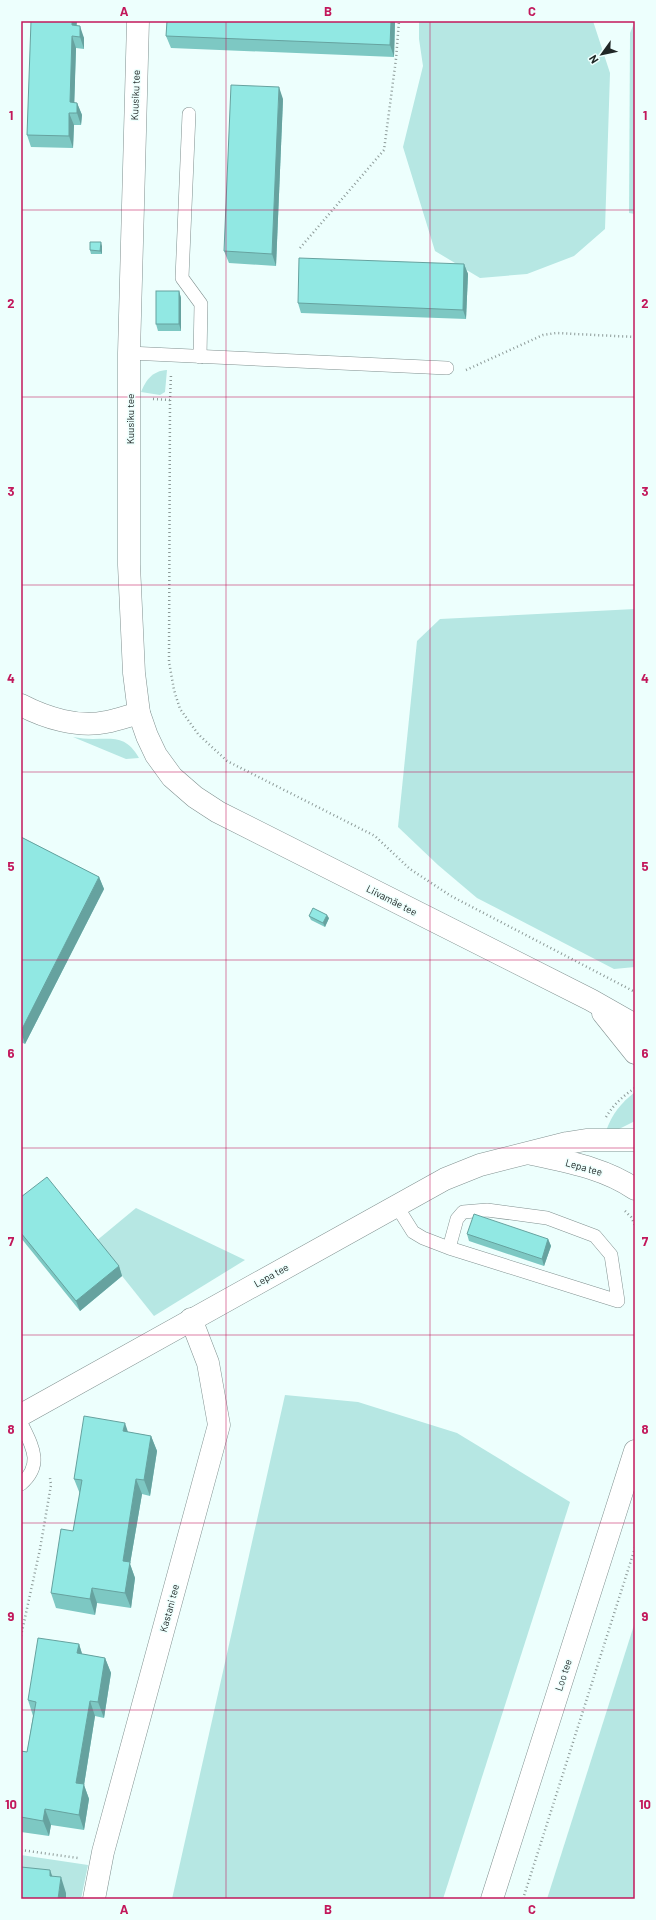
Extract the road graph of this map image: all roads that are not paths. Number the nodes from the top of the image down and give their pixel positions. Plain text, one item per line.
1 (138, 21) edge
2 (189, 114) dead end
3 (129, 354) junction
4 (200, 357) junction
5 (447, 368) road end
6 (21, 705) edge
7 (139, 713) junction
8 (195, 797) joint
9 (591, 1000) junction
10 (635, 1009) edge
11 (635, 1025) edge
12 (635, 1053) edge
13 (635, 1140) edge
14 (529, 1154) junction
15 (635, 1189) edge
16 (396, 1205) junction
17 (449, 1248) junction
18 (191, 1319) junction
19 (21, 1415) edge
20 (21, 1422) edge
21 (635, 1451) edge
22 (21, 1484) edge
23 (94, 1899) edge
24 (492, 1899) edge

1 - 3 street, Kuusiku tee
2 - 4 lane
3 - 4 lane
3 - 7 street, Kuusiku tee
4 - 5 lane
6 - 7 street
7 - 8 street, Kuusiku tee
8 - 9 street, Liivamäe tee
9 - 10 street
9 - 11 street, Liivamäe tee
9 - 12 street, Liivamäe tee
13 - 14 street, Lepa tee
14 - 15 street, Lepa tee
14 - 16 street, Lepa tee
16 - 17 lane
16 - 18 street, Lepa tee
17 - 17 lane
18 - 19 street, Lepa tee
18 - 23 street, Kastani tee
20 - 22 lane
21 - 24 street, Loo tee

